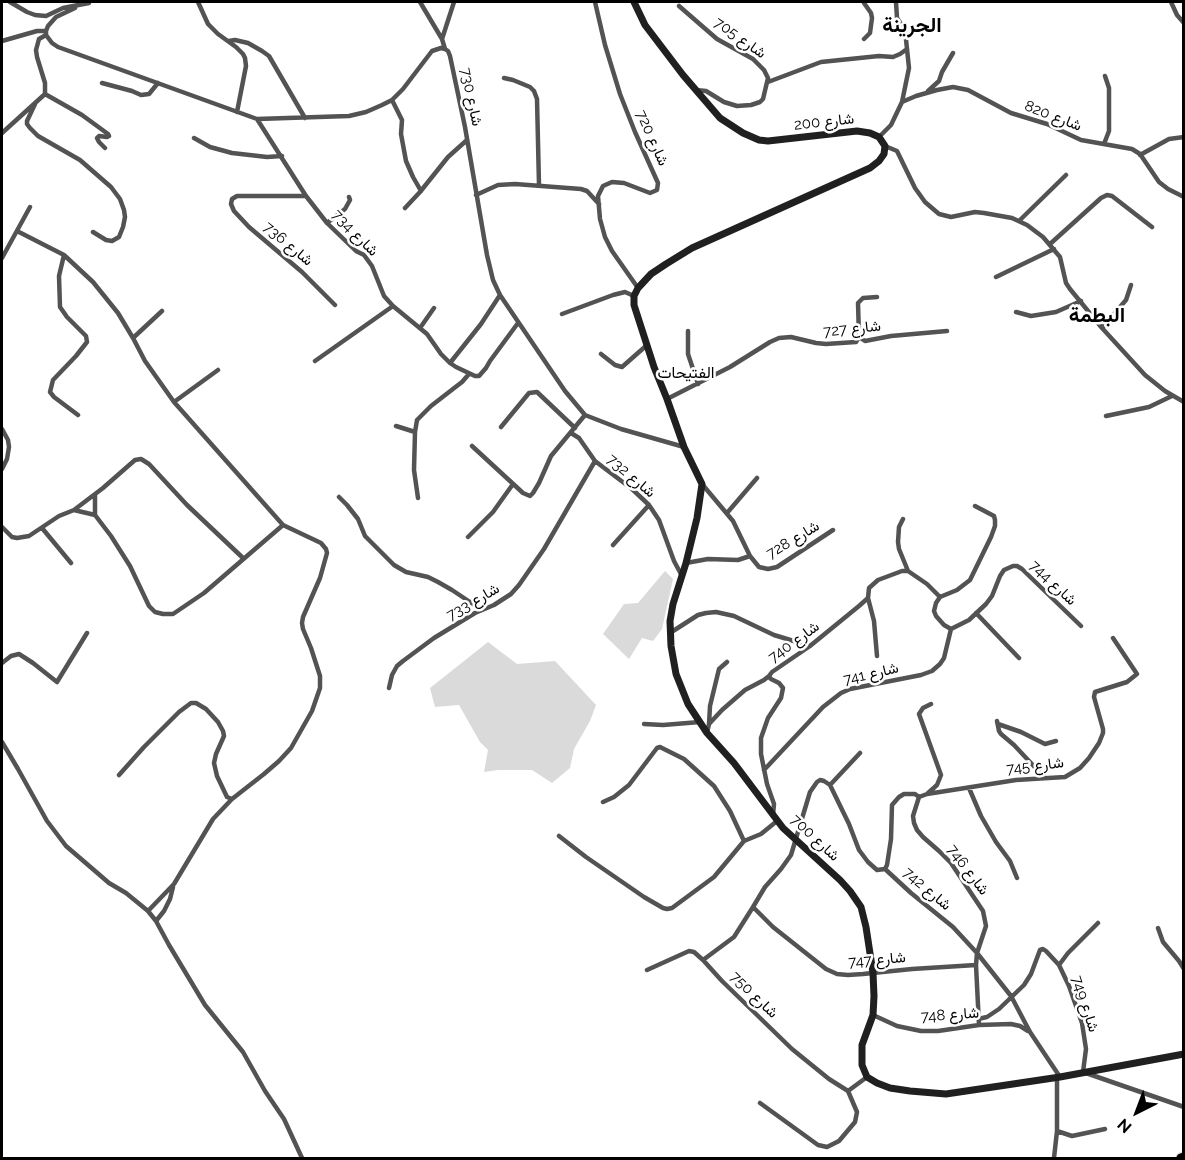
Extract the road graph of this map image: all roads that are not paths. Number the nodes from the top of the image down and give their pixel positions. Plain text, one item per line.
1 (10, 2) edge
2 (92, 2) edge
3 (198, 2) edge
4 (420, 2) edge
5 (454, 2) edge
6 (595, 2) edge
7 (634, 2) edge
8 (864, 2) edge
9 (896, 2) edge
10 (1171, 2) edge
11 (679, 6) dead end
12 (1184, 23) edge
13 (46, 33) junction
14 (442, 39) junction
15 (864, 39) dead end
16 (2, 41) edge
17 (228, 41) junction
18 (445, 49) junction
19 (907, 49) junction
20 (953, 53) dead end
21 (1105, 76) dead end
22 (504, 78) dead end
23 (768, 82) junction
24 (102, 83) dead end
25 (158, 84) junction
26 (696, 90) junction
27 (45, 94) junction
28 (923, 94) junction
29 (392, 99) junction
30 (902, 102) junction
31 (35, 104) junction
32 (237, 112) junction
33 (305, 118) junction
34 (257, 119) junction
35 (2, 133) edge
36 (879, 137) junction
37 (1184, 137) edge
38 (194, 138) dead end
39 (467, 140) junction
40 (1104, 144) junction
41 (885, 146) junction
42 (105, 148) dead end
43 (1140, 155) junction
44 (282, 156) junction
45 (1066, 175) dead end
46 (539, 185) junction
47 (421, 190) junction
48 (476, 195) junction
49 (306, 196) junction
50 (349, 196) dead end
51 (1184, 197) edge
52 (598, 204) junction
53 (30, 207) dead end
54 (405, 207) dead end
55 (1020, 220) junction
56 (327, 223) junction
57 (1152, 227) dead end
58 (17, 231) junction
59 (93, 232) dead end
60 (1050, 244) junction
61 (1054, 249) junction
62 (64, 255) junction
63 (2, 258) edge
64 (996, 277) dead end
65 (1131, 285) dead end
66 (638, 288) junction
67 (500, 295) junction
68 (634, 296) junction
69 (877, 297) dead end
70 (1081, 301) junction
71 (336, 305) dead end
72 (393, 306) junction
73 (435, 308) dead end
74 (162, 311) dead end
75 (1016, 312) dead end
76 (562, 314) dead end
77 (518, 323) junction
78 (420, 328) junction
79 (1102, 328) junction
80 (688, 331) dead end
81 (947, 331) dead end
82 (859, 337) junction
83 (133, 338) junction
84 (647, 345) junction
85 (601, 354) dead end
86 (315, 361) dead end
87 (450, 363) junction
88 (218, 370) dead end
89 (469, 374) junction
90 (698, 384) junction
91 (1172, 396) junction
92 (667, 399) junction
93 (174, 402) junction
94 (1184, 402) edge
95 (78, 415) dead end
96 (585, 415) junction
97 (1106, 416) dead end
98 (396, 426) dead end
99 (501, 428) dead end
100 (574, 428) junction
101 (2, 429) edge
102 (415, 432) junction
103 (571, 433) junction
104 (472, 446) dead end
105 (684, 447) junction
106 (595, 461) junction
107 (2, 469) edge
108 (756, 478) dead end
109 (513, 484) junction
110 (702, 484) junction
111 (95, 495) junction
112 (339, 497) dead end
113 (418, 498) dead end
114 (649, 506) junction
115 (975, 506) dead end
116 (74, 510) junction
117 (727, 513) junction
118 (95, 515) junction
119 (903, 519) dead end
120 (283, 525) junction
121 (2, 527) edge
122 (42, 528) junction
123 (833, 530) dead end
124 (468, 537) dead end
125 (613, 545) dead end
126 (750, 556) junction
127 (243, 558) junction
128 (71, 563) dead end
129 (686, 563) junction
130 (908, 571) junction
131 (682, 576) junction
132 (940, 597) junction
133 (868, 598) junction
134 (482, 610) junction
135 (976, 613) junction
136 (1081, 626) dead end
137 (951, 629) junction
138 (87, 633) dead end
139 (670, 633) junction
140 (1113, 638) dead end
141 (810, 646) junction
142 (877, 656) dead end
143 (1019, 658) dead end
144 (727, 662) dead end
145 (2, 663) edge
146 (769, 676) junction
147 (389, 688) dead end
148 (931, 704) dead end
149 (700, 722) junction
150 (644, 724) dead end
151 (709, 724) junction
152 (707, 733) junction
153 (1056, 741) dead end
154 (2, 742) edge
155 (860, 753) dead end
156 (764, 770) junction
157 (119, 775) dead end
158 (1044, 777) junction
159 (830, 785) junction
160 (969, 788) junction
161 (224, 789) junction
162 (239, 793) junction
163 (927, 794) junction
164 (919, 797) junction
165 (232, 799) junction
166 (603, 802) dead end
167 (775, 818) junction
168 (559, 836) dead end
169 (796, 840) junction
170 (744, 841) junction
171 (885, 869) junction
172 (1017, 878) dead end
173 (174, 884) junction
174 (753, 907) junction
175 (148, 911) junction
176 (156, 921) junction
177 (1098, 923) dead end
178 (1158, 928) dead end
179 (977, 953) junction
180 (1181, 959) edge
181 (703, 960) junction
182 (976, 965) junction
183 (1059, 965) junction
184 (647, 969) dead end
185 (1184, 969) edge
186 (873, 973) junction
187 (1011, 996) junction
188 (873, 1015) junction
189 (978, 1022) junction
190 (1030, 1032) junction
191 (1184, 1054) edge
192 (1083, 1072) junction
193 (867, 1077) junction
194 (1058, 1077) junction
195 (848, 1091) junction
196 (760, 1103) dead end
197 (1184, 1107) edge
198 (1105, 1129) dead end
199 (1057, 1131) junction
200 (302, 1158) edge
201 (1054, 1158) edge

1 - 2 street
2 - 13 street
3 - 17 street
4 - 14 street, شارع 730
5 - 14 street
6 - 52 street, شارع 720
7 - 26 main road, شارع 200
8 - 15 street
9 - 19 street
10 - 12 street
11 - 23 street, شارع 705
13 - 16 street
13 - 25 street
13 - 27 street
14 - 18 street, شارع 730
17 - 32 street
17 - 33 street
18 - 29 street
18 - 39 street, شارع 730
19 - 23 street
19 - 30 street
20 - 28 street
21 - 40 street
22 - 46 street
23 - 26 street, شارع 705
24 - 25 street
25 - 32 street
26 - 36 main road, شارع 200
27 - 31 street
27 - 42 street
28 - 30 street, شارع 820
28 - 40 street, شارع 820
29 - 33 street
29 - 47 street
30 - 36 street
31 - 35 street
31 - 59 street
32 - 34 street
33 - 34 street
34 - 44 street, شارع 734
36 - 41 main road
37 - 43 street
38 - 44 street
39 - 47 street
39 - 48 street, شارع 730
40 - 43 street, شارع 820
41 - 55 street
41 - 66 main road
43 - 51 street
44 - 49 street, شارع 734
45 - 55 street
46 - 48 street
46 - 52 street
47 - 54 street
48 - 67 street, شارع 730
49 - 56 street, شارع 734
49 - 71 street, شارع 736
50 - 56 street
52 - 66 street
53 - 58 street
55 - 60 street
56 - 72 street, شارع 734
57 - 60 street
58 - 62 street
58 - 63 street
60 - 61 street
61 - 64 street
61 - 70 street
62 - 83 street
62 - 95 street
65 - 79 street
66 - 68 main road
67 - 77 street, شارع 730
67 - 87 street
68 - 76 street
68 - 84 main road
69 - 82 street
70 - 75 street
70 - 79 street
72 - 78 street, شارع 734
72 - 86 street
73 - 78 street
74 - 83 street
77 - 89 street
77 - 96 street, شارع 730
78 - 87 street, شارع 734
79 - 91 street
80 - 90 street
81 - 82 street, شارع 727
82 - 90 street, شارع 727
83 - 93 street
84 - 85 street
84 - 92 main road
87 - 89 street, شارع 734
88 - 93 street
89 - 102 street
90 - 92 street, شارع 727
91 - 94 street
91 - 97 street
92 - 105 main road
93 - 120 street
96 - 100 street
96 - 105 street, شارع 730
98 - 102 street
99 - 100 street
100 - 103 street
101 - 107 street
102 - 113 street
103 - 106 street, شارع 732
103 - 109 street
104 - 109 street
105 - 110 main road
106 - 114 street, شارع 732
106 - 134 street, شارع 733
108 - 117 street
109 - 124 street
110 - 117 street, شارع 728
110 - 129 main road, شارع 700
111 - 116 street
111 - 118 street
111 - 127 street
112 - 134 street
114 - 125 street
114 - 131 street, شارع 732
115 - 132 street
116 - 118 street
116 - 122 street
117 - 126 street, شارع 728
118 - 127 street
119 - 130 street
120 - 127 street
120 - 162 street
121 - 122 street
122 - 128 street
123 - 126 street, شارع 728
126 - 129 street
129 - 131 main road, شارع 700
130 - 132 street
130 - 133 street, شارع 740
131 - 139 main road, شارع 700
132 - 137 street
133 - 141 street, شارع 740
133 - 142 street
134 - 147 street, شارع 733
135 - 136 street, شارع 744
135 - 137 street, شارع 744
135 - 143 street
137 - 156 street, شارع 741
138 - 145 street
139 - 141 street
139 - 149 main road, شارع 700
140 - 158 street, شارع 745
141 - 146 street, شارع 740
144 - 151 street
146 - 151 street
146 - 156 street, شارع 740
148 - 163 street
149 - 150 street
149 - 152 main road, شارع 700
151 - 152 street
152 - 167 main road, شارع 700
153 - 158 street
154 - 175 street
155 - 159 street
156 - 167 street, شارع 740
157 - 161 street
158 - 160 street, شارع 745
159 - 169 street
159 - 171 street, شارع 742
160 - 163 street, شارع 745
160 - 172 street
161 - 162 street
161 - 165 street
162 - 165 street
163 - 164 street
164 - 171 street
164 - 179 street, شارع 746
165 - 173 street
166 - 170 street
167 - 169 main road, شارع 700
167 - 170 street
168 - 170 street
169 - 174 street
169 - 186 main road, شارع 700
171 - 179 street, شارع 742
173 - 175 street
173 - 176 street
174 - 181 street
174 - 186 street, شارع 747
175 - 176 street
176 - 200 street
177 - 183 street, شارع 749
178 - 180 street
179 - 182 street, شارع 746
179 - 187 street, شارع 742
180 - 185 street
181 - 184 street
181 - 195 street, شارع 750
182 - 186 street, شارع 747
182 - 189 street
183 - 187 street
183 - 192 street, شارع 749
186 - 188 main road, شارع 700
187 - 189 street
187 - 190 street, شارع 742
188 - 189 street, شارع 748
188 - 193 main road, شارع 700
189 - 190 street, شارع 748
190 - 194 street, شارع 742
191 - 192 main road
192 - 194 main road
192 - 197 street
193 - 194 main road
193 - 195 street
194 - 199 street
195 - 196 street
198 - 199 street
199 - 201 street

